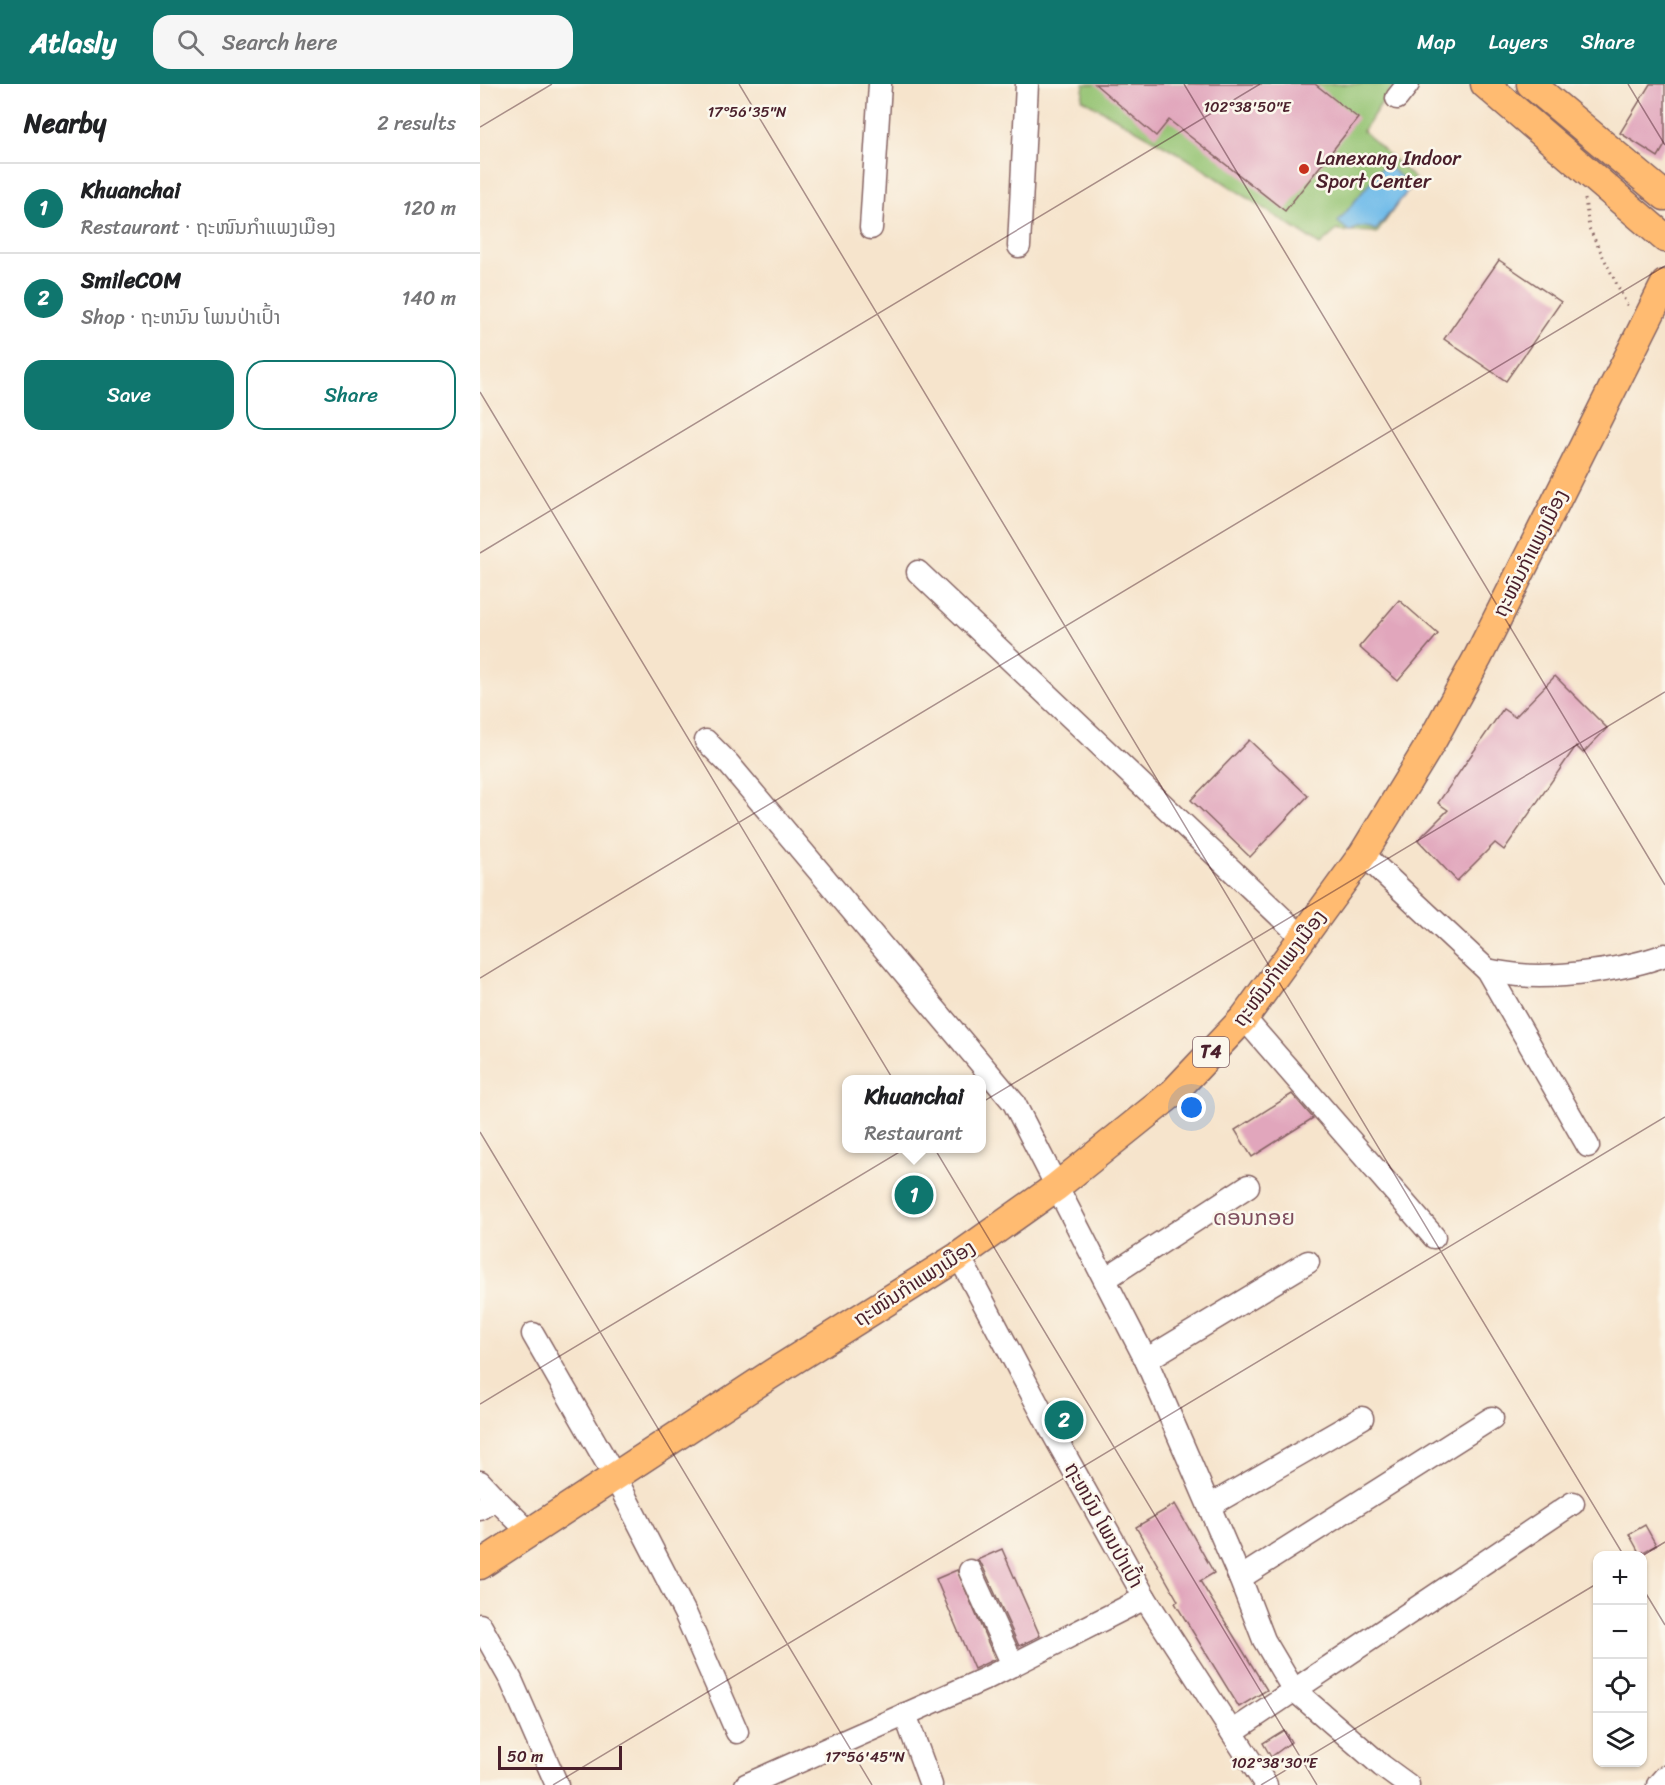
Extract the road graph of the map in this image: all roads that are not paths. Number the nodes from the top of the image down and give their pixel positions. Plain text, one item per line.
1 (880, 84) edge
2 (1027, 84) edge
3 (1485, 84) edge
4 (1531, 84) edge
5 (1665, 196) edge
6 (871, 228) dead end
7 (1665, 238) edge
8 (1019, 246) dead end
9 (1665, 284) edge
10 (918, 572) dead end
11 (706, 741) dead end
12 (1363, 854) junction
13 (1303, 938) junction
14 (1665, 955) edge
15 (1487, 970) junction
16 (1244, 1018) junction
17 (1588, 1146) dead end
18 (1056, 1186) junction
19 (1248, 1186) dead end
20 (1434, 1237) dead end
21 (959, 1256) junction
22 (1308, 1262) dead end
23 (1105, 1279) junction
24 (533, 1334) dead end
25 (1146, 1360) junction
26 (1362, 1418) dead end
27 (1492, 1418) dead end
28 (615, 1477) junction
29 (480, 1482) edge
30 (1573, 1503) dead end
31 (488, 1504) edge
32 (1209, 1506) junction
33 (530, 1533) junction
34 (480, 1565) edge
35 (970, 1571) dead end
36 (1240, 1578) junction
37 (1145, 1598) junction
38 (480, 1625) edge
39 (1013, 1665) junction
40 (1293, 1689) junction
41 (905, 1714) junction
42 (737, 1732) dead end
43 (1232, 1732) junction
44 (1665, 1777) edge
45 (1255, 1780) edge
46 (557, 1785) edge
47 (746, 1785) edge
48 (931, 1785) edge
49 (1408, 1785) edge
50 (1658, 1785) edge

1 - 6 street
2 - 8 street
3 - 7 main road
4 - 5 main road
9 - 12 main road, ຖະໜົນກຳແພງເມືອງ / T4
10 - 13 street
11 - 18 street
12 - 13 main road, ຖະໜົນກຳແພງເມືອງ / T4
12 - 15 street
13 - 16 main road, ຖະໜົນກຳແພງເມືອງ / T4
14 - 15 street
15 - 17 street
16 - 18 main road, ຖະໜົນກຳແພງເມືອງ / T4
16 - 20 street
18 - 21 main road, ຖະໜົນກຳແພງເມືອງ / T4
18 - 23 street
19 - 23 street
21 - 28 main road, ຖະໜົນກຳແພງເມືອງ / T4
21 - 37 street, ຖະຫນົນ ໂພນປ່າເປົ້າ
22 - 25 street
23 - 25 street
24 - 28 street
25 - 32 street
26 - 32 street
27 - 36 street
28 - 33 main road, ຖະໜົນກຳແພງເມືອງ / T4
28 - 42 street
29 - 31 street
30 - 40 street
31 - 33 street
32 - 36 street
33 - 34 main road, ຖະໜົນກຳແພງເມືອງ / T4
35 - 39 street
36 - 40 street
37 - 39 street
37 - 43 street, ຖະຫນົນ ໂພນປ່າເປົ້າ
38 - 46 street
39 - 41 street
40 - 43 street
40 - 49 street
41 - 47 street
41 - 48 street
43 - 45 street, ຖະຫນົນ ໂພນປ່າເປົ້າ
44 - 50 street

